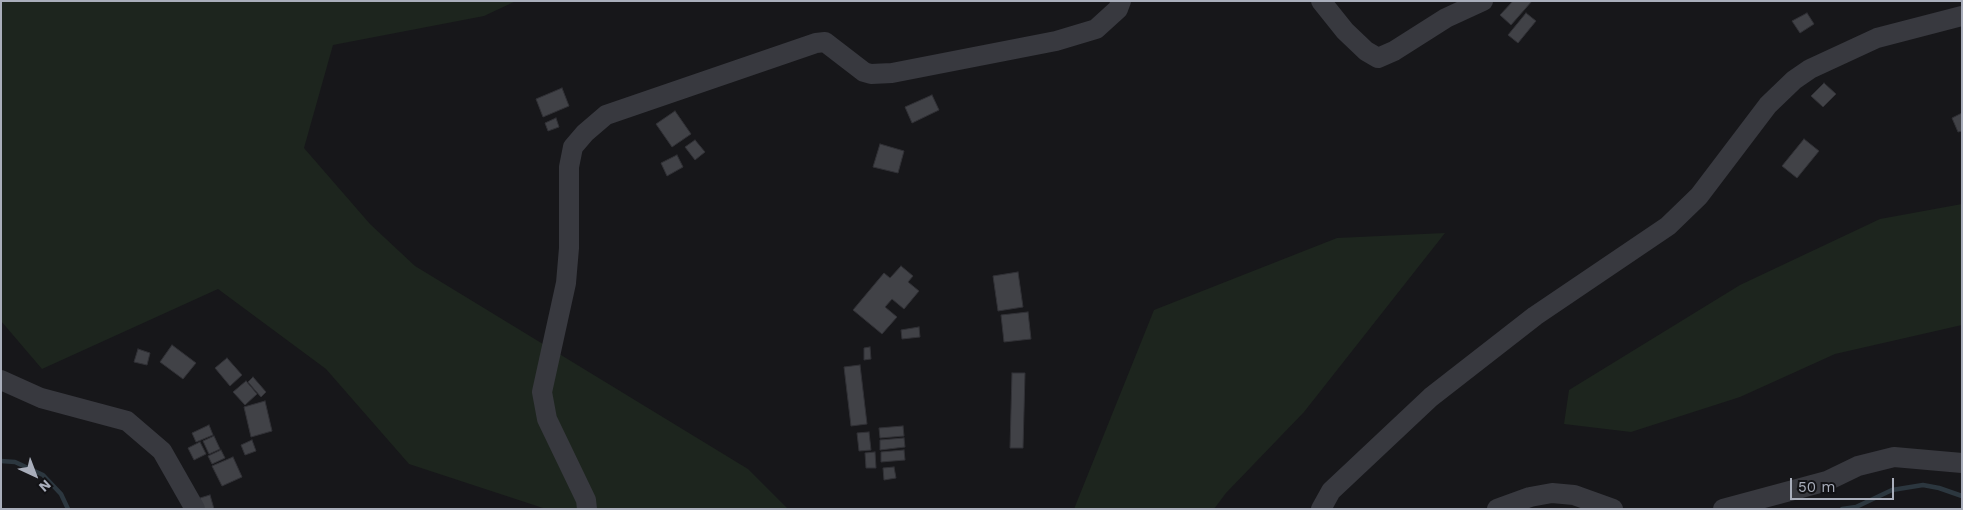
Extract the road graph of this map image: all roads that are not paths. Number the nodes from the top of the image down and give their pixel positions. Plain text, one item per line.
1 (1121, 1) edge
2 (1321, 1) edge
3 (1483, 1) edge
4 (1962, 16) edge
5 (1, 380) edge
6 (1962, 462) edge
7 (195, 509) edge
8 (587, 509) edge
9 (1321, 509) edge
10 (1497, 509) edge
11 (1613, 509) edge
12 (1723, 509) edge

1 - 8 street
2 - 3 street
4 - 9 street
5 - 7 street
6 - 12 street
10 - 11 street

